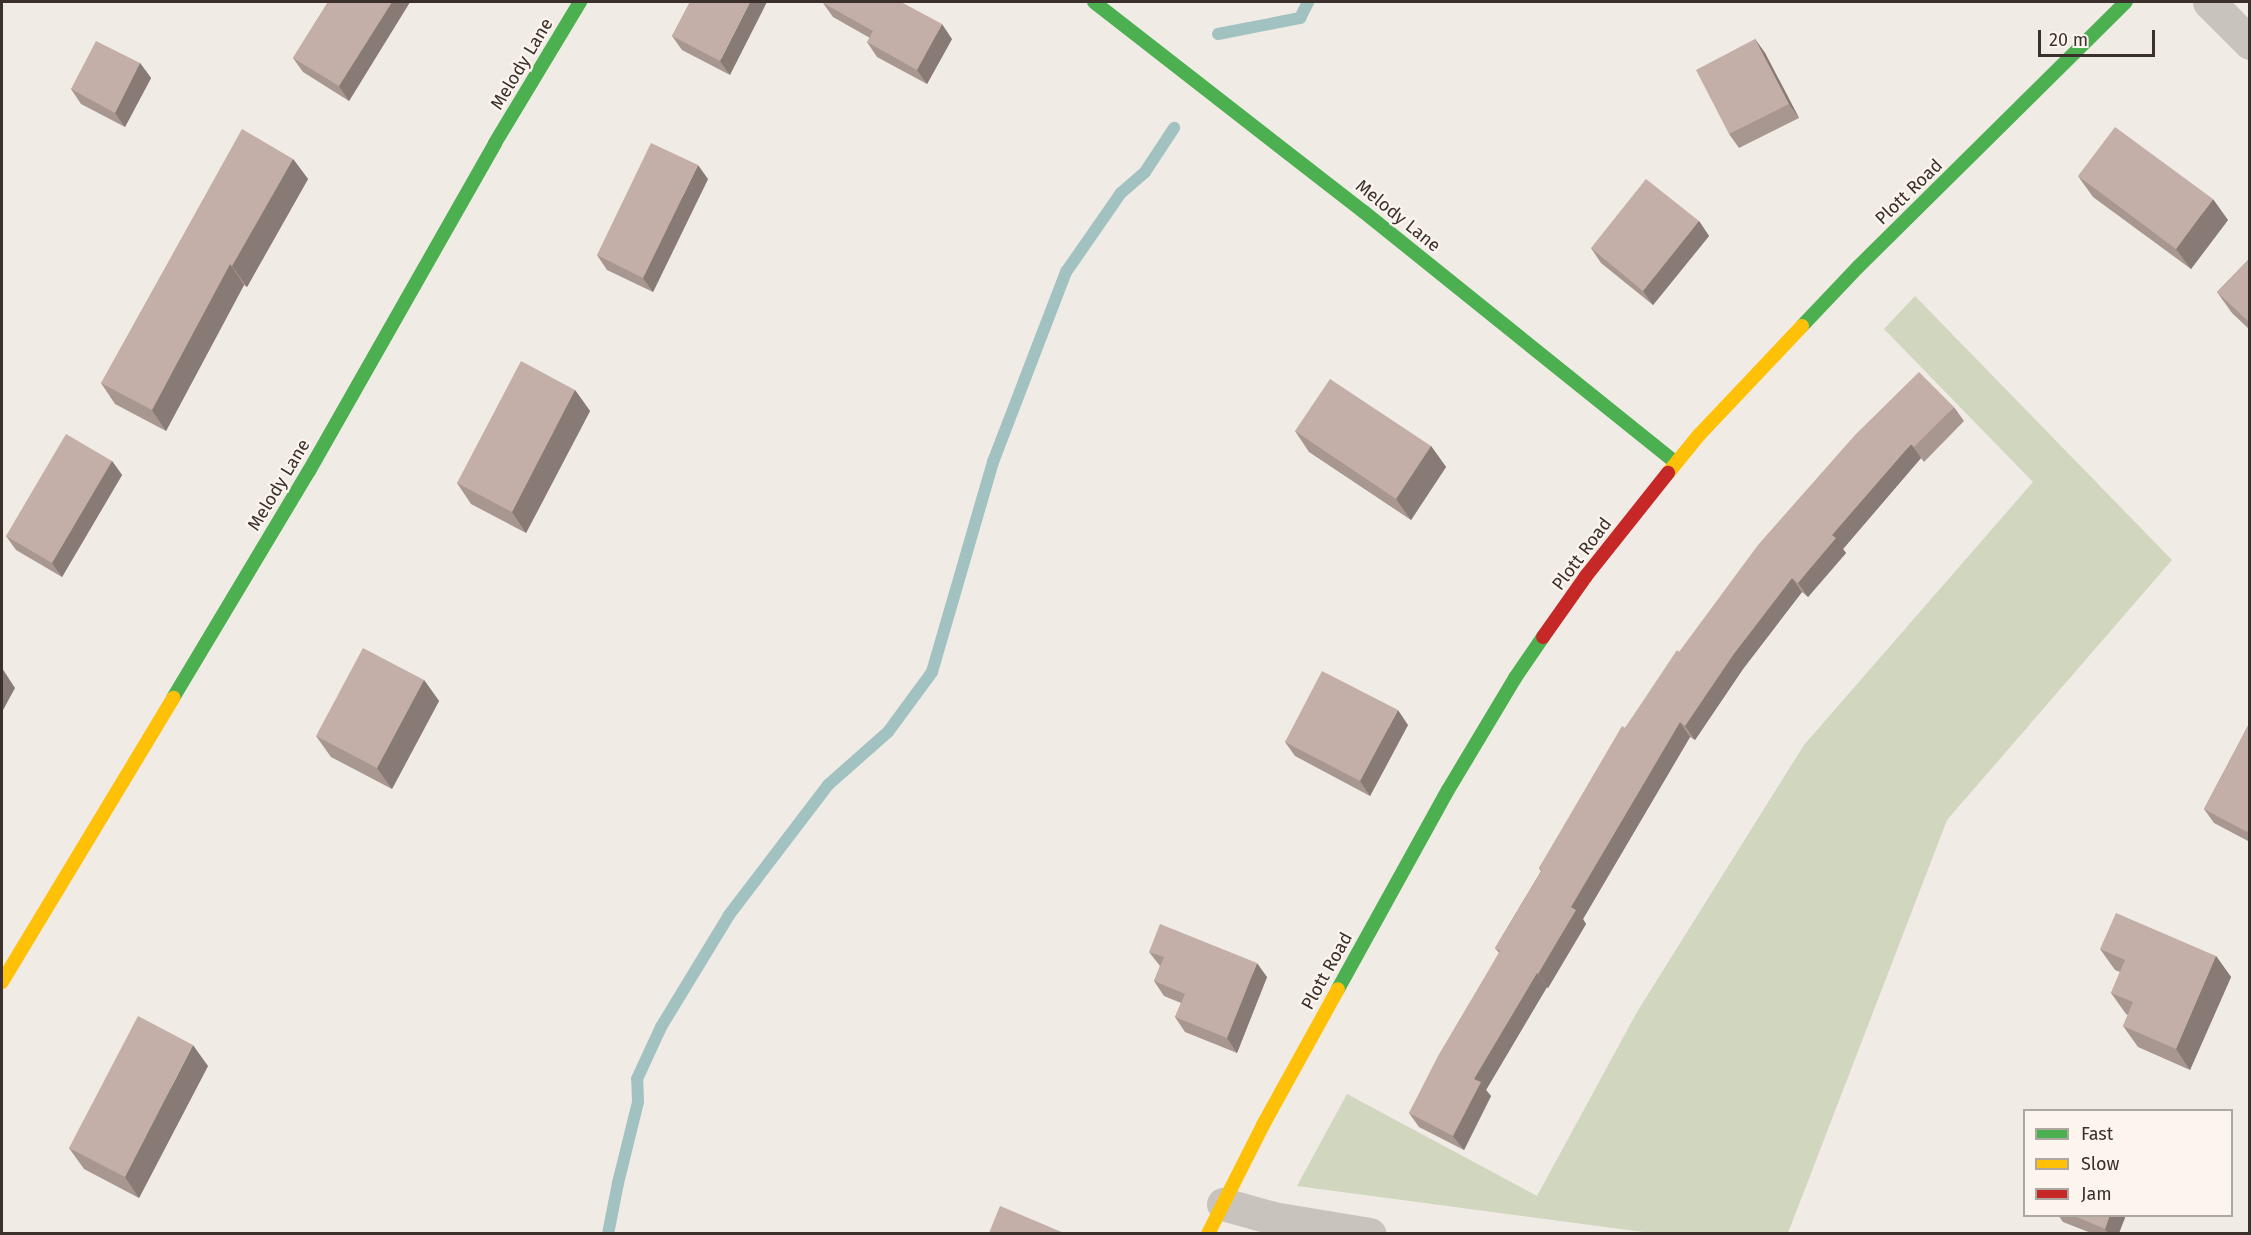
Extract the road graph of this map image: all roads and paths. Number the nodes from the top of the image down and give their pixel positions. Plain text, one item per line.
1 (580, 2) edge
2 (1094, 2) edge
3 (2126, 2) edge
4 (2209, 2) edge
5 (2250, 43) edge
6 (1676, 463) junction
7 (2, 982) edge
8 (1223, 1204) junction
9 (1208, 1233) edge
10 (1370, 1233) edge

1 - 7 street, Melody Lane
2 - 6 street, Melody Lane
3 - 6 street, Plott Road
4 - 5 street
6 - 8 street, Plott Road
8 - 9 street, Plott Road
8 - 10 street

